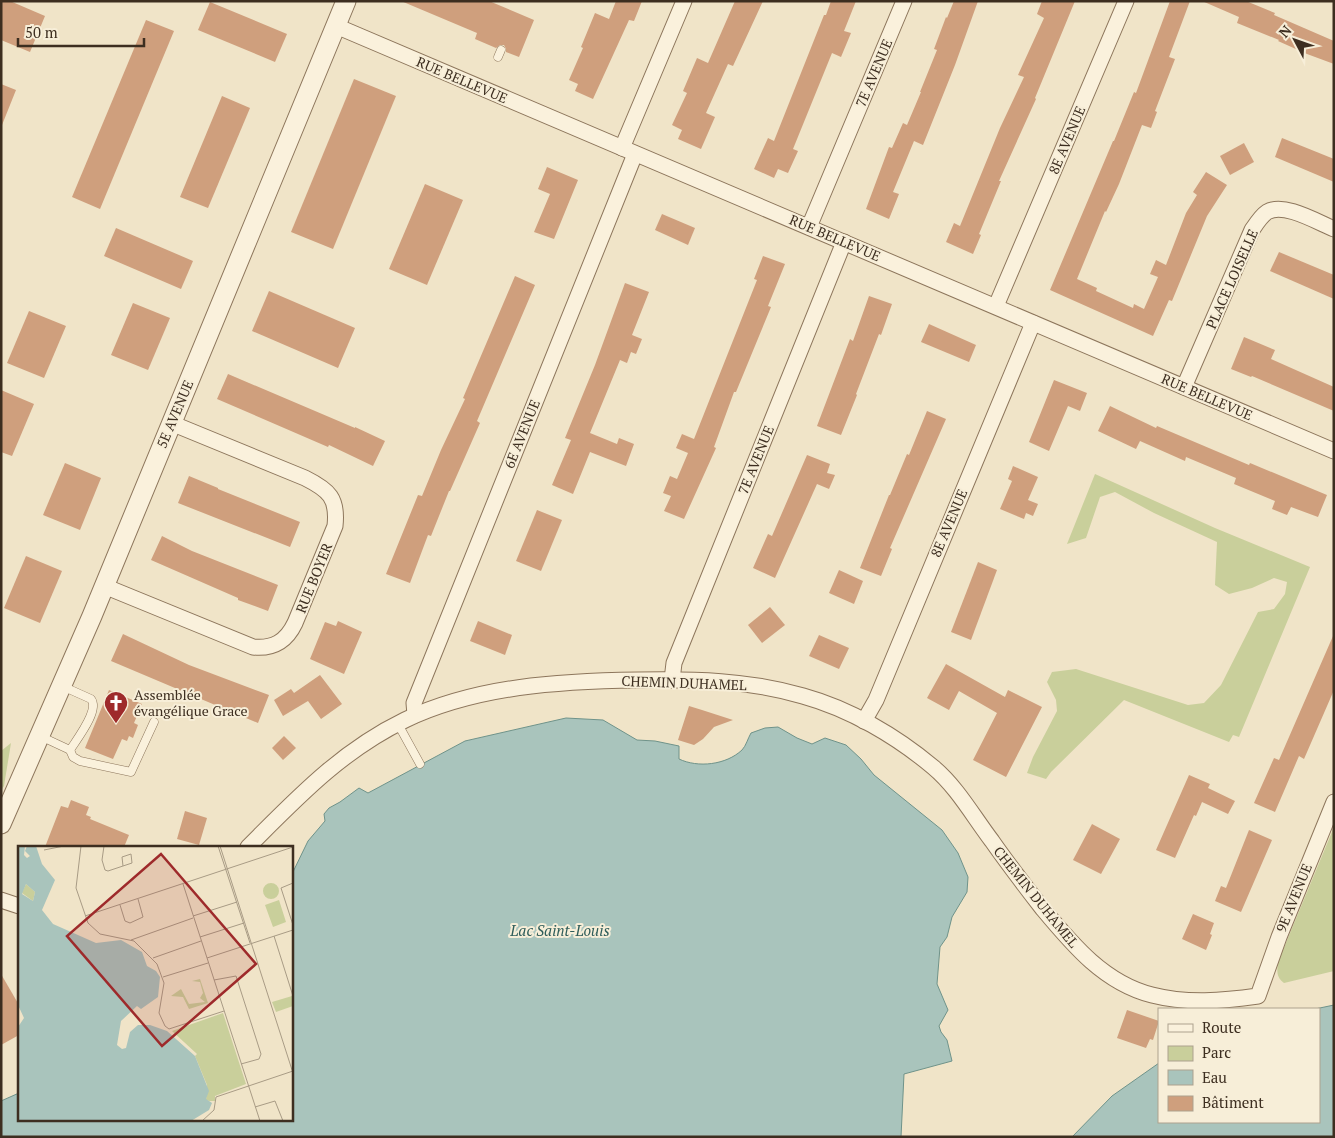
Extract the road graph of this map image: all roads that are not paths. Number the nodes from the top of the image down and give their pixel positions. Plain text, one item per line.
1 (346, 1) edge
2 (684, 1) edge
3 (904, 1) edge
4 (1126, 1) edge
5 (336, 26) junction
6 (629, 151) junction
7 (809, 227) junction
8 (1334, 229) edge
9 (844, 242) junction
10 (996, 306) junction
11 (1033, 323) junction
12 (1184, 387) junction
13 (171, 423) junction
14 (1334, 451) edge
15 (104, 586) junction
16 (672, 680) junction
17 (62, 686) junction
18 (416, 715) junction
19 (154, 722) dead end
20 (864, 722) junction
21 (398, 724) junction
22 (40, 736) junction
23 (70, 750) junction
24 (420, 764) dead end
25 (1334, 802) edge
26 (1, 824) edge
27 (249, 846) edge
28 (1, 900) edge
29 (18, 906) edge
30 (1258, 996) joint

1 - 5 street, 5E AVENUE
2 - 6 street, 6E AVENUE
3 - 7 street, 7E AVENUE
4 - 10 street, 8E AVENUE
5 - 6 street, RUE BELLEVUE
5 - 13 street, 5E AVENUE
6 - 7 street, RUE BELLEVUE
6 - 18 street, 6E AVENUE
7 - 9 street, RUE BELLEVUE
8 - 12 street, PLACE LOISELLE
9 - 10 street, RUE BELLEVUE
9 - 16 street, 7E AVENUE
10 - 11 street, RUE BELLEVUE
11 - 12 street, RUE BELLEVUE
11 - 20 street, 8E AVENUE
12 - 14 street, RUE BELLEVUE
13 - 15 street, 5E AVENUE
13 - 15 street, RUE BOYER
15 - 17 street, 5E AVENUE
16 - 18 street, CHEMIN DUHAMEL
16 - 20 street, CHEMIN DUHAMEL
17 - 22 street, 5E AVENUE
17 - 23 lane
18 - 21 street, CHEMIN DUHAMEL
19 - 23 lane
20 - 30 street, CHEMIN DUHAMEL
21 - 24 lane
21 - 27 street, CHEMIN DUHAMEL
22 - 23 lane
22 - 26 street, 5E AVENUE
25 - 30 street, 9E AVENUE
28 - 29 street

